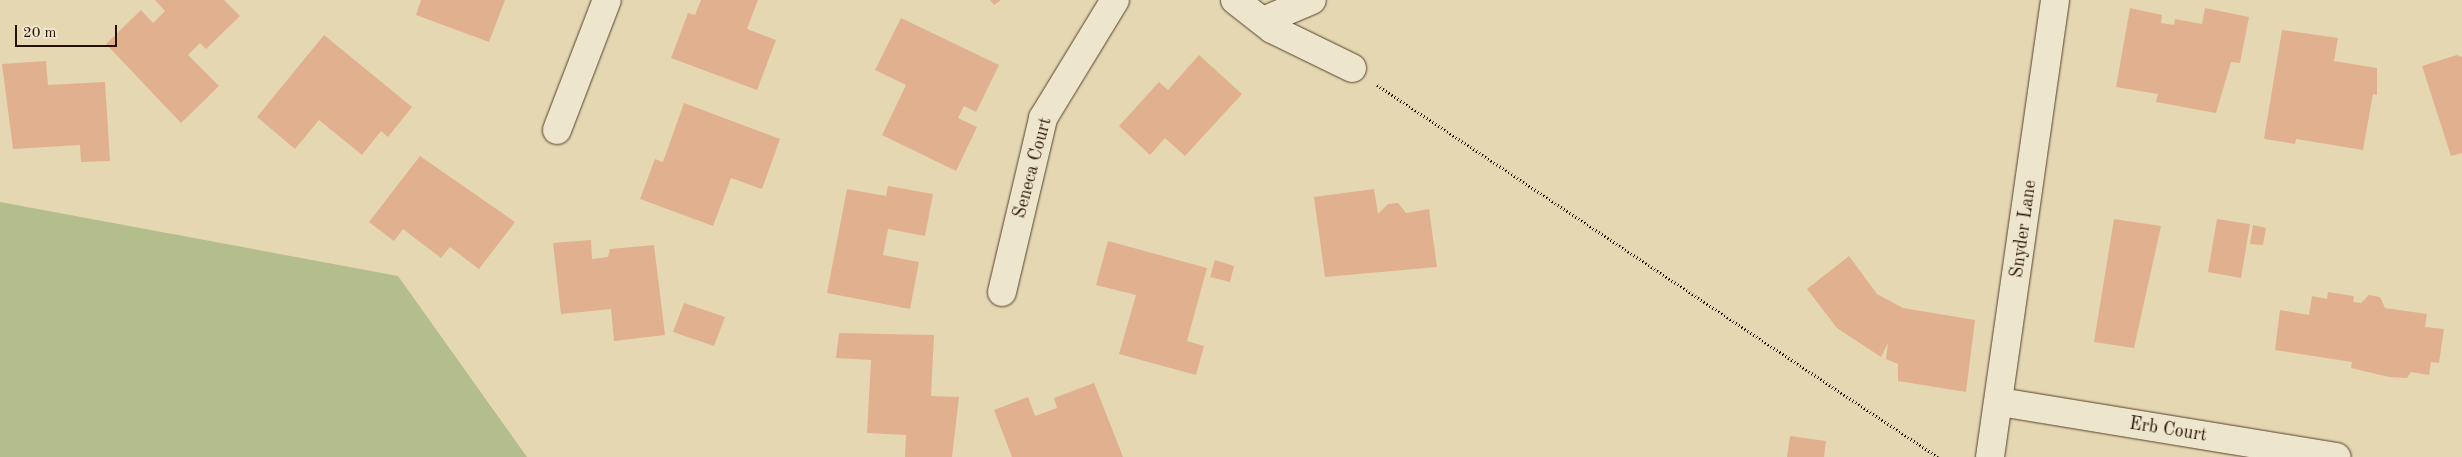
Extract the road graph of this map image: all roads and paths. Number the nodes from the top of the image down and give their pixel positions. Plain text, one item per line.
1 (606, 0) edge
2 (1115, 0) edge
3 (1235, 0) edge
4 (1312, 0) edge
5 (2055, 0) edge
6 (1263, 22) junction
7 (1352, 68) joint
8 (557, 130) dead end
9 (1002, 292) dead end
10 (2000, 402) junction
11 (1938, 457) edge
12 (1990, 457) edge
13 (2337, 457) edge

1 - 8 street
2 - 9 street, Seneca Court
3 - 6 street
4 - 6 street
5 - 10 street, Snyder Lane
6 - 7 street
7 - 11 path
10 - 12 street, Snyder Lane
10 - 13 street, Erb Court

